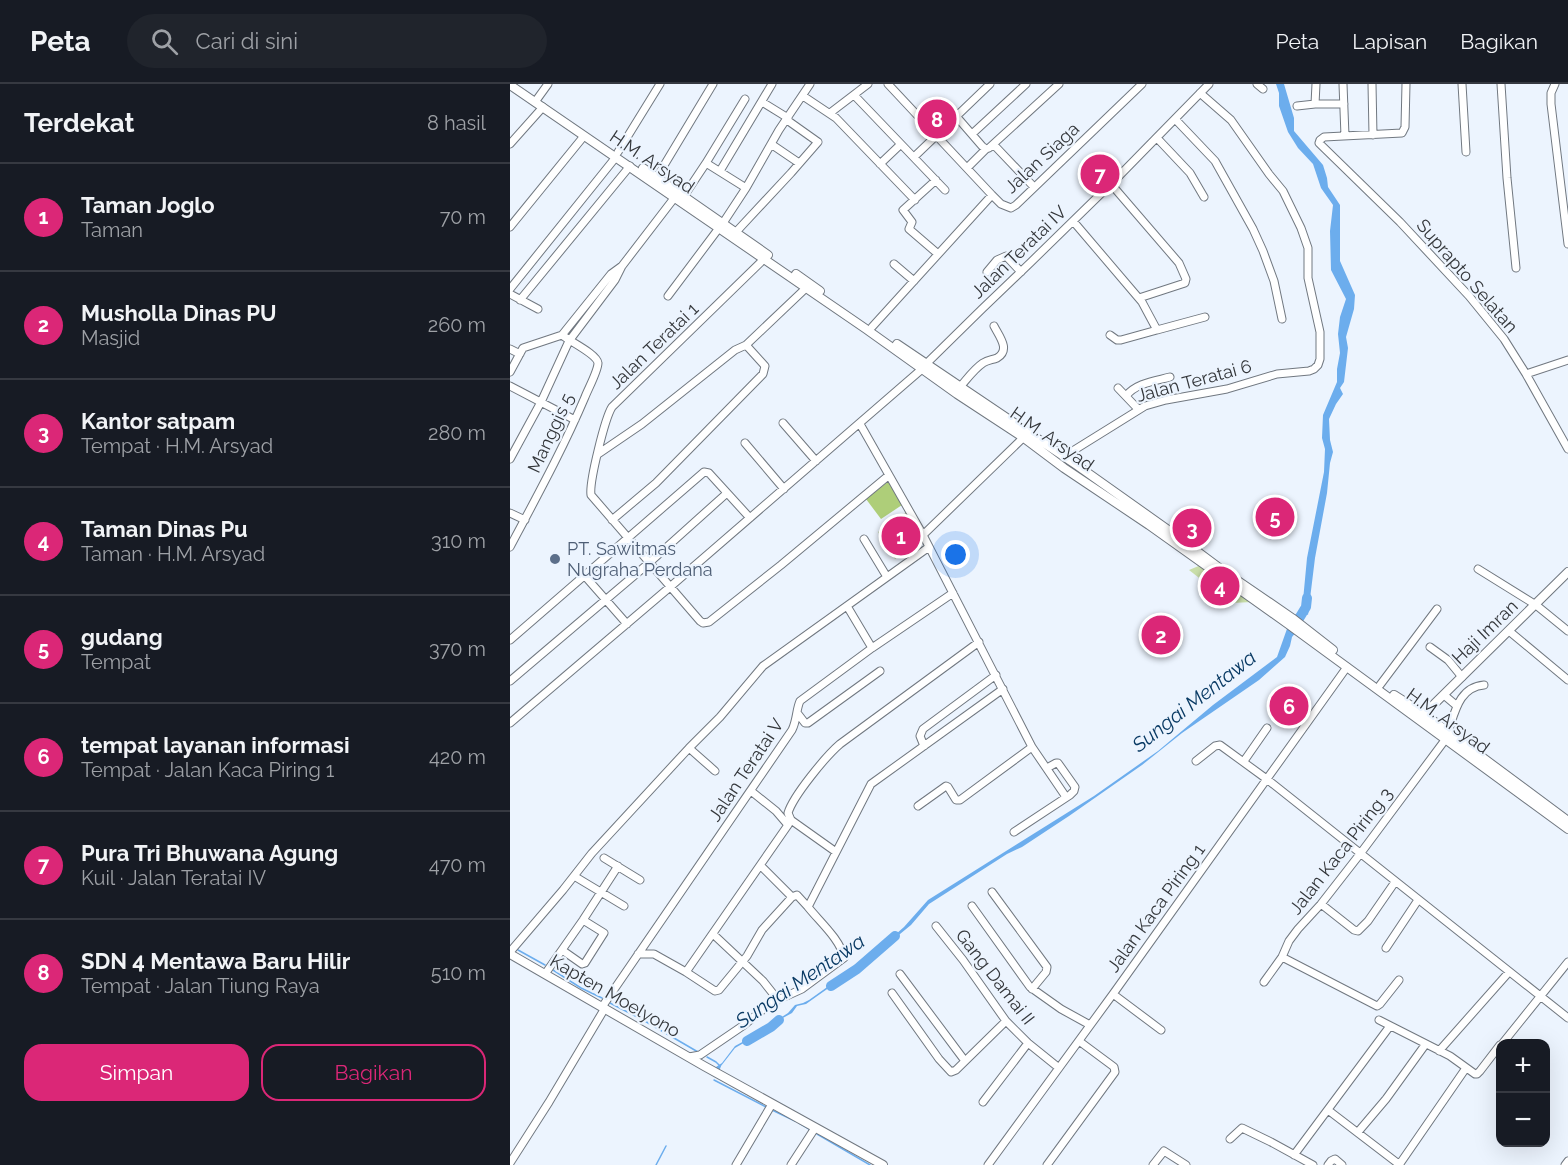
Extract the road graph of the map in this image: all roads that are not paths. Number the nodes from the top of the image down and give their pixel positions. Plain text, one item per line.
1 (518, 84) edge
2 (548, 84) edge
3 (660, 84) edge
4 (713, 84) edge
5 (772, 84) edge
6 (810, 84) edge
7 (868, 84) edge
8 (888, 84) edge
9 (989, 84) edge
10 (1026, 84) edge
11 (1059, 84) edge
12 (1142, 84) edge
13 (1209, 84) edge
14 (1316, 84) edge
15 (1344, 84) edge
16 (1372, 84) edge
17 (1406, 84) edge
18 (1462, 84) edge
19 (1501, 84) edge
20 (1555, 84) edge
21 (510, 85) edge
22 (1200, 93) junction
23 (854, 95) junction
24 (803, 96) junction
25 (745, 99) dead end
26 (762, 102) junction
27 (539, 103) junction
28 (1315, 104) junction
29 (1344, 104) junction
30 (1297, 106) dead end
31 (830, 113) junction
32 (956, 116) junction
33 (787, 119) junction
34 (1175, 119) junction
35 (972, 134) junction
36 (936, 135) junction
37 (1373, 135) junction
38 (584, 136) junction
39 (1345, 136) junction
40 (1157, 138) junction
41 (510, 144) edge
42 (771, 144) junction
43 (901, 144) junction
44 (994, 145) junction
45 (986, 149) junction
46 (1466, 152) dead end
47 (617, 154) junction
48 (914, 157) junction
49 (706, 163) junction
50 (800, 163) junction
51 (880, 164) junction
52 (630, 166) junction
53 (967, 168) junction
54 (720, 171) junction
55 (657, 177) junction
56 (1568, 179) edge
57 (936, 180) junction
58 (1560, 180) junction
59 (1111, 184) junction
60 (1034, 187) junction
61 (746, 188) junction
62 (945, 190) dead end
63 (992, 195) junction
64 (680, 197) junction
65 (1204, 197) dead end
66 (915, 200) junction
67 (1073, 221) junction
68 (721, 226) junction
69 (510, 227) edge
70 (736, 232) junction
71 (745, 243) junction
72 (1568, 244) edge
73 (938, 254) junction
74 (764, 259) junction
75 (894, 264) dead end
76 (622, 266) junction
77 (1516, 268) dead end
78 (987, 272) dead end
79 (1021, 272) junction
80 (914, 281) junction
81 (806, 288) junction
82 (510, 289) edge
83 (510, 294) edge
84 (668, 296) dead end
85 (1139, 298) junction
86 (520, 300) junction
87 (538, 309) dead end
88 (1204, 317) dead end
89 (1282, 319) dead end
90 (994, 326) dead end
91 (872, 327) junction
92 (1157, 330) junction
93 (562, 335) junction
94 (1110, 335) dead end
95 (569, 341) junction
96 (746, 345) junction
97 (510, 349) edge
98 (520, 354) junction
99 (1568, 360) edge
100 (924, 366) junction
101 (510, 372) edge
102 (1526, 374) junction
103 (1170, 377) dead end
104 (510, 386) edge
105 (960, 387) junction
106 (1118, 388) dead end
107 (1126, 396) junction
108 (541, 402) junction
109 (1138, 409) junction
110 (575, 420) junction
111 (783, 423) dead end
112 (860, 424) junction
113 (1026, 436) junction
114 (745, 443) dead end
115 (1568, 449) edge
116 (598, 454) junction
117 (1063, 457) junction
118 (510, 459) edge
119 (816, 461) junction
120 (888, 476) junction
121 (784, 489) junction
122 (727, 493) junction
123 (510, 513) edge
124 (750, 518) junction
125 (525, 520) junction
126 (612, 520) junction
127 (923, 535) junction
128 (628, 538) junction
129 (864, 539) dead end
130 (510, 547) edge
131 (929, 547) junction
132 (649, 563) junction
133 (1478, 569) dead end
134 (1568, 572) edge
135 (584, 575) junction
136 (887, 577) junction
137 (670, 587) junction
138 (953, 592) junction
139 (605, 599) junction
140 (1536, 605) junction
141 (847, 606) junction
142 (1437, 609) dead end
143 (1290, 621) junction
144 (627, 624) junction
145 (1300, 629) junction
146 (1509, 631) junction
147 (1568, 631) edge
148 (510, 640) edge
149 (979, 642) junction
150 (1430, 647) dead end
151 (872, 648) junction
152 (1347, 668) junction
153 (880, 671) dead end
154 (996, 675) junction
155 (1462, 677) junction
156 (1568, 680) edge
157 (510, 681) edge
158 (1380, 685) junction
159 (1484, 685) dead end
160 (1003, 689) junction
161 (1444, 695) junction
162 (1457, 706) junction
163 (798, 714) junction
164 (1424, 714) junction
165 (510, 723) edge
166 (1267, 728) dead end
167 (1446, 736) junction
168 (924, 746) junction
169 (1032, 747) junction
170 (689, 748) junction
171 (1196, 761) dead end
172 (1244, 761) junction
173 (1047, 768) junction
174 (716, 771) dead end
175 (1495, 772) junction
176 (1268, 780) junction
177 (751, 791) junction
178 (1066, 797) junction
179 (918, 806) dead end
180 (1568, 821) edge
181 (790, 823) junction
182 (1568, 829) edge
183 (1014, 832) dead end
184 (836, 852) junction
185 (1360, 854) junction
186 (604, 858) dead end
187 (618, 866) junction
188 (761, 866) junction
189 (574, 876) junction
190 (640, 880) dead end
191 (1395, 882) junction
192 (602, 892) junction
193 (992, 892) dead end
194 (792, 897) junction
195 (1418, 900) junction
196 (1321, 904) junction
197 (624, 906) dead end
198 (972, 906) dead end
199 (808, 907) junction
200 (583, 920) junction
201 (936, 926) dead end
202 (713, 934) junction
203 (1386, 948) dead end
204 (562, 950) junction
205 (510, 953) edge
206 (638, 954) junction
207 (1282, 957) junction
208 (742, 962) junction
209 (1568, 962) edge
210 (686, 972) junction
211 (1509, 972) junction
212 (544, 974) junction
213 (900, 975) dead end
214 (1399, 980) dead end
215 (1264, 982) dead end
216 (1032, 989) junction
217 (892, 993) dead end
218 (1113, 994) junction
219 (1540, 996) junction
220 (778, 1000) junction
221 (603, 1008) junction
222 (1568, 1018) edge
223 (1379, 1020) dead end
224 (1006, 1021) junction
225 (1090, 1025) junction
226 (1390, 1026) junction
227 (1161, 1030) dead end
228 (1505, 1039) edge
229 (1079, 1041) junction
230 (1028, 1043) junction
231 (1425, 1045) junction
232 (1496, 1050) edge
233 (1439, 1051) junction
234 (688, 1057) junction
235 (965, 1061) junction
236 (1059, 1068) junction
237 (1466, 1068) junction
238 (983, 1102) dead end
239 (772, 1104) junction
240 (1328, 1110) junction
241 (815, 1128) junction
242 (1358, 1132) junction
243 (1230, 1139) dead end
244 (1294, 1155) junction
245 (1568, 1161) edge
246 (510, 1163) edge
247 (736, 1165) edge
248 (791, 1165) edge
249 (883, 1165) edge
250 (989, 1165) edge
251 (1047, 1165) edge
252 (1153, 1165) edge
253 (1186, 1165) edge
254 (1313, 1165) edge
255 (1328, 1165) edge
256 (1342, 1165) edge
257 (1400, 1165) edge
258 (1565, 1165) edge

1 - 27 street, H.M. Arsyad
2 - 27 street
3 - 47 street
4 - 55 street
5 - 26 street
6 - 24 street
7 - 23 street
8 - 36 street, Jalan Siaga
9 - 32 street
10 - 35 street
11 - 44 street
12 - 60 street, Jalan Siaga
13 - 22 street, Jalan Teratai IV
14 - 28 street
15 - 29 street
16 - 37 street
17 - 37 street
18 - 46 street
19 - 77 street
20 - 58 street
21 - 27 street, H.M. Arsyad
22 - 34 street, Jalan Teratai IV
22 - 109 street, Jalan Teratai 6
23 - 31 street
23 - 43 street
24 - 31 street
24 - 33 street
25 - 49 street, Manggis 5
26 - 33 street
26 - 54 street
27 - 38 street, H.M. Arsyad
27 - 41 street
27 - 47 street, H.M. Arsyad
28 - 29 street
28 - 30 street
29 - 39 street
31 - 51 street
32 - 35 street
32 - 36 street
33 - 42 street
33 - 50 street
34 - 40 street, Jalan Teratai IV
34 - 89 street
35 - 45 street
36 - 48 street
36 - 53 street, Jalan Siaga
37 - 39 street
38 - 47 street, H.M. Arsyad
38 - 69 street
39 - 102 street, Suprapto Selatan
40 - 59 street, Jalan Teratai IV
40 - 65 street
42 - 50 street
42 - 61 street
43 - 48 street
43 - 51 street
44 - 45 street
44 - 60 street
45 - 53 street
47 - 52 street, H.M. Arsyad
47 - 55 street, H.M. Arsyad
47 - 82 street
48 - 57 street
49 - 54 street
49 - 64 street, Manggis 5
50 - 70 street
51 - 66 street
52 - 64 street, H.M. Arsyad
52 - 86 street
53 - 63 street, Jalan Siaga
54 - 61 street
55 - 64 street, H.M. Arsyad
56 - 58 street
57 - 62 street
57 - 66 street
58 - 72 street
59 - 67 street, Jalan Teratai IV
59 - 85 street
60 - 63 street, Jalan Siaga
61 - 68 street
63 - 73 street
64 - 68 street, H.M. Arsyad
64 - 76 street, Manggis 5
66 - 73 street
67 - 79 street, Jalan Teratai IV
67 - 85 street
68 - 70 street, H.M. Arsyad
68 - 71 street, H.M. Arsyad
68 - 84 street
70 - 71 street, H.M. Arsyad
71 - 74 street, H.M. Arsyad
71 - 91 street, H.M. Arsyad
73 - 80 street
74 - 81 street, H.M. Arsyad
74 - 116 street, Jalan Teratai 1
75 - 80 street
76 - 93 street, Manggis 5
76 - 95 street, Manggis 5
78 - 79 street
79 - 100 street, Jalan Teratai IV
80 - 91 street
81 - 96 street
81 - 100 street, H.M. Arsyad
83 - 86 street
85 - 92 street
86 - 87 street
88 - 92 street
90 - 105 street
91 - 100 street, H.M. Arsyad
92 - 94 street
93 - 95 street, Manggis 5
93 - 98 street
95 - 108 street, Manggis 5
95 - 110 street, Manggis 5
96 - 116 street
96 - 126 street
97 - 98 street
98 - 101 street
99 - 102 street
100 - 105 street, H.M. Arsyad
100 - 112 street, Jalan Teratai IV
100 - 113 street, H.M. Arsyad
102 - 115 street, Suprapto Selatan
103 - 107 street
104 - 108 street
105 - 113 street, H.M. Arsyad
106 - 107 street
107 - 109 street
108 - 110 street
108 - 118 street, Manggis 5
109 - 117 street, Jalan Teratai 6
110 - 125 street, Manggis 5
111 - 119 street
112 - 119 street, Jalan Teratai IV
112 - 120 street
113 - 117 street, H.M. Arsyad
113 - 127 street
113 - 143 street, H.M. Arsyad
114 - 121 street
116 - 126 street, Jalan Teratai 1
117 - 143 street, H.M. Arsyad
119 - 121 street, Jalan Teratai IV
120 - 127 street
120 - 137 street, Jalan Teratai 1
121 - 124 street, Jalan Teratai IV
122 - 124 street
122 - 128 street
122 - 132 street
123 - 125 street
124 - 137 street, Jalan Teratai IV
125 - 130 street, Manggis 5
126 - 128 street, Jalan Teratai 1
127 - 131 street
128 - 132 street, Jalan Teratai 1
128 - 135 street
129 - 136 street
131 - 136 street
131 - 138 street
132 - 137 street, Jalan Teratai 1
132 - 139 street
133 - 140 street
134 - 140 street, Haji Imran
135 - 139 street
135 - 148 street
136 - 141 street
137 - 144 street, Jalan Teratai IV
138 - 149 street
138 - 151 street, Jalan Teratai V
139 - 144 street
139 - 157 street
140 - 146 street, Haji Imran
140 - 147 street
141 - 151 street
141 - 170 street
142 - 158 street
143 - 145 street, H.M. Arsyad
144 - 165 street, Jalan Teratai IV
145 - 152 street, H.M. Arsyad
145 - 158 street, H.M. Arsyad
146 - 155 street, Haji Imran
146 - 156 street
149 - 154 street
149 - 181 street
150 - 155 street
151 - 163 street, Jalan Teratai V
152 - 167 street, H.M. Arsyad
152 - 176 street, Jalan Kaca Piring 1
153 - 163 street
154 - 160 street
154 - 168 street
155 - 161 street, Haji Imran
158 - 164 street, H.M. Arsyad
159 - 162 street
160 - 168 street
160 - 169 street
161 - 162 street
161 - 164 street, Haji Imran
162 - 167 street, Jalan Kaca Piring 3
163 - 177 street, Jalan Teratai V
164 - 167 street, H.M. Arsyad
166 - 172 street
167 - 175 street, H.M. Arsyad
167 - 185 street, Jalan Kaca Piring 3
168 - 184 street
169 - 173 street
169 - 179 street
170 - 174 street
170 - 189 street
171 - 172 street
172 - 176 street
173 - 178 street
173 - 178 street
175 - 180 street, H.M. Arsyad
175 - 182 street, H.M. Arsyad
176 - 185 street
176 - 218 street, Jalan Kaca Piring 1
177 - 181 street
177 - 206 street, Jalan Teratai V
178 - 183 street
181 - 184 street
181 - 188 street
184 - 199 street
185 - 191 street
185 - 196 street, Jalan Kaca Piring 3
186 - 187 street
187 - 190 street
187 - 192 street
188 - 194 street
188 - 202 street
189 - 192 street
189 - 205 street
191 - 195 street
191 - 196 street
192 - 197 street
192 - 200 street
193 - 216 street
194 - 199 street
194 - 208 street
195 - 203 street
195 - 211 street
196 - 207 street, Jalan Kaca Piring 3
198 - 216 street
199 - 220 street
200 - 204 street
200 - 204 street
201 - 224 street, Gang Damai II
202 - 208 street
202 - 210 street
204 - 212 street
205 - 212 street, Kapten Moelyono
206 - 210 street
206 - 221 street, Jalan Teratai V
207 - 214 street
207 - 215 street, Jalan Kaca Piring 3
208 - 210 street
208 - 220 street
209 - 219 street
211 - 219 street
211 - 233 street
212 - 221 street, Kapten Moelyono
213 - 235 street
216 - 225 street
217 - 235 street
218 - 225 street, Jalan Kaca Piring 1
218 - 227 street
219 - 222 street
219 - 228 street
220 - 234 street
221 - 234 street, Kapten Moelyono
221 - 246 street, Jalan Teratai V
223 - 226 street
224 - 230 street, Gang Damai II
224 - 235 street
225 - 229 street, Jalan Kaca Piring 1
226 - 231 street
226 - 240 street
229 - 236 street, Jalan Kaca Piring 1
229 - 251 street
230 - 236 street, Gang Damai II
230 - 238 street
231 - 233 street
231 - 242 street
232 - 237 street
233 - 237 street
234 - 239 street, Kapten Moelyono
236 - 250 street, Jalan Kaca Piring 1
237 - 257 street
239 - 241 street
239 - 247 street
240 - 242 street
240 - 244 street
241 - 248 street
241 - 249 street
242 - 257 street
243 - 244 street
244 - 254 street
245 - 258 street
252 - 253 street
255 - 256 street

